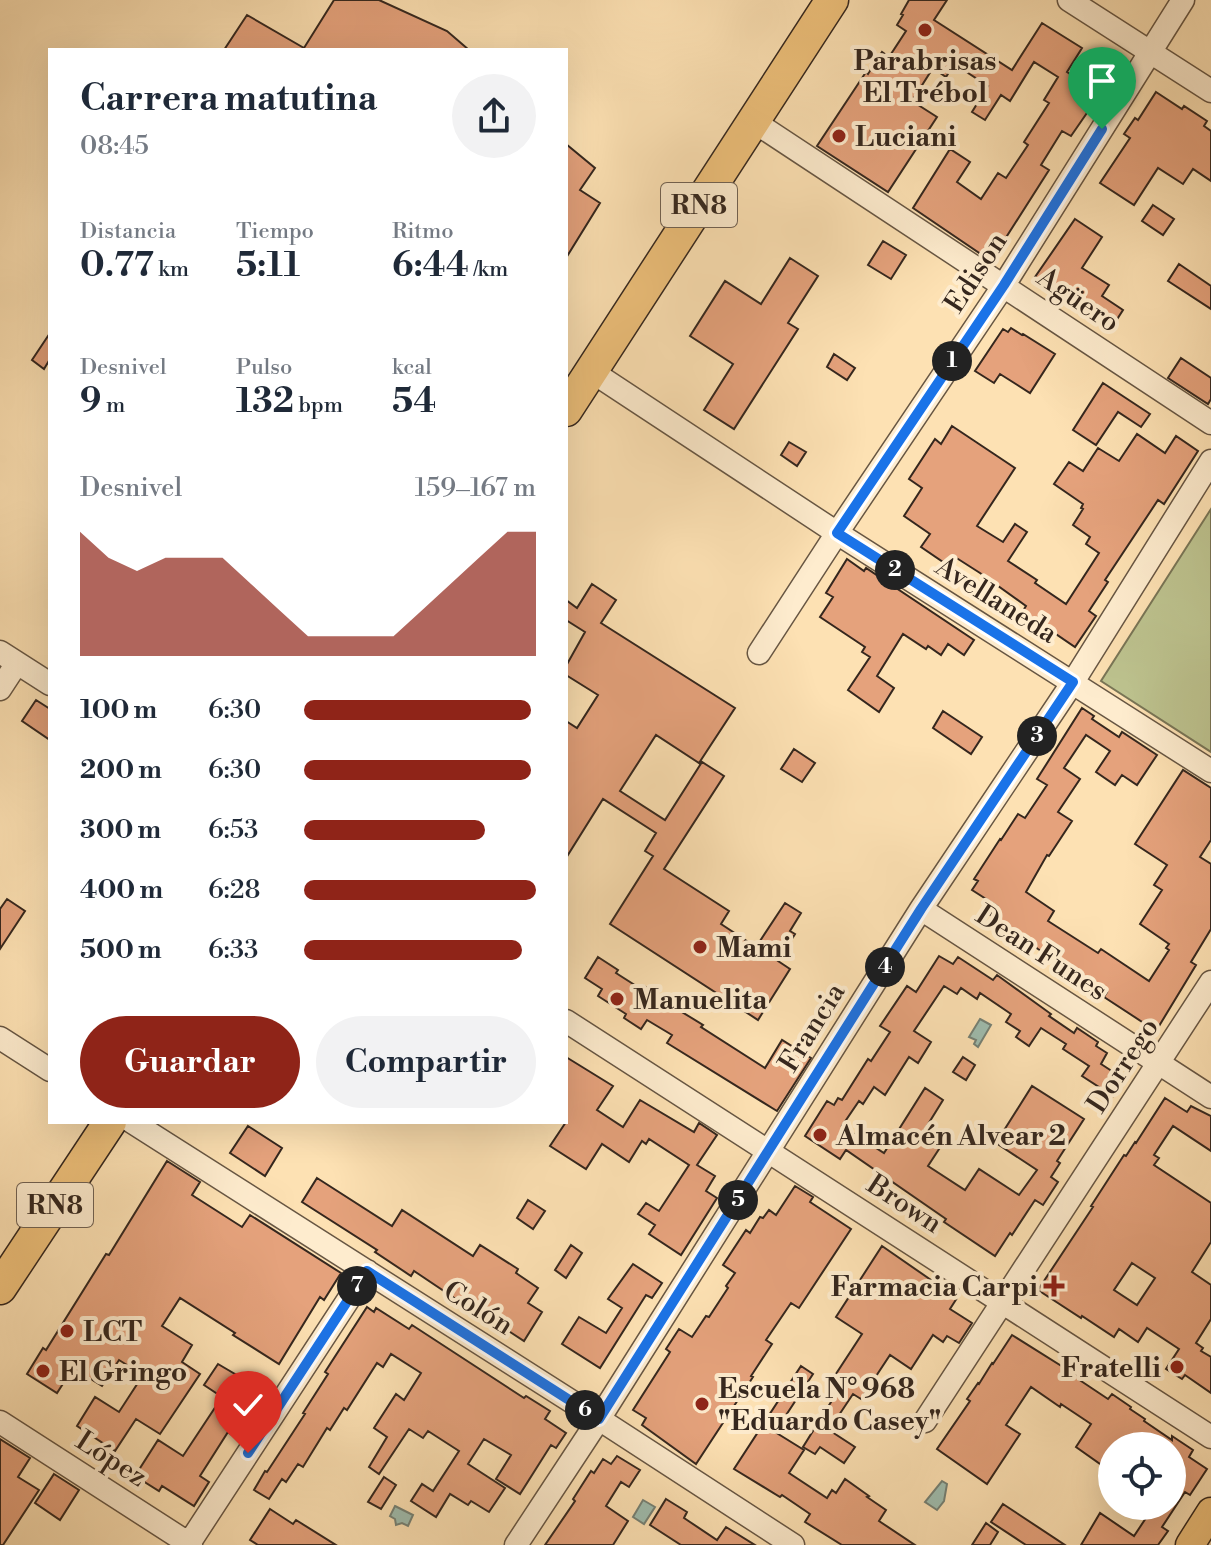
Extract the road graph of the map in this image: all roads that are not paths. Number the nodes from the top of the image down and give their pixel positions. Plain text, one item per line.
1 (832, 0) edge
2 (1069, 0) edge
3 (1183, 0) edge
4 (1151, 52) junction
5 (1211, 91) edge
6 (753, 121) junction
7 (1004, 285) junction
8 (591, 371) junction
9 (568, 407) edge
10 (1211, 423) edge
11 (1211, 461) edge
12 (837, 533) junction
13 (759, 653) dead end
14 (8, 657) edge
15 (1073, 682) junction
16 (48, 683) edge
17 (0, 689) edge
18 (1211, 771) edge
19 (921, 909) junction
20 (1211, 982) edge
21 (568, 1022) edge
22 (0, 1038) edge
23 (1159, 1063) junction
24 (48, 1069) edge
25 (1211, 1097) edge
26 (109, 1124) edge
27 (135, 1124) edge
28 (769, 1151) junction
29 (367, 1271) junction
30 (0, 1288) edge
31 (1003, 1303) junction
32 (599, 1419) junction
33 (925, 1421) dead end
34 (0, 1422) edge
35 (1211, 1437) edge
36 (1211, 1512) edge
37 (189, 1545) edge
38 (516, 1545) edge
39 (793, 1545) edge
40 (1190, 1545) edge

1 - 6 highway, RN8
2 - 4 street
3 - 4 street, Edison
4 - 5 street
4 - 7 street, Edison
6 - 7 street, Agüero
6 - 8 highway, RN8
7 - 10 street, Agüero
7 - 12 street, Edison
8 - 9 highway, RN8
8 - 12 street, Avellaneda
11 - 15 street, Francia
12 - 13 street, Edison
12 - 15 street, Avellaneda
14 - 16 street
14 - 17 street
15 - 18 street, Avellaneda
15 - 19 street, Francia
19 - 23 street, Dean Funes
19 - 28 street, Francia
20 - 23 street, Dorrego
21 - 28 street, Brown
22 - 24 street
23 - 25 street, Dean Funes
23 - 31 street, Dorrego
26 - 30 highway, RN8
27 - 29 street, Colón
28 - 31 street, Brown
28 - 32 street, Francia
29 - 32 street, Colón
29 - 37 street
31 - 33 street, Dorrego
31 - 35 street, Brown
32 - 38 street, Francia
32 - 39 street, Colón
34 - 37 street, López
36 - 40 main road

